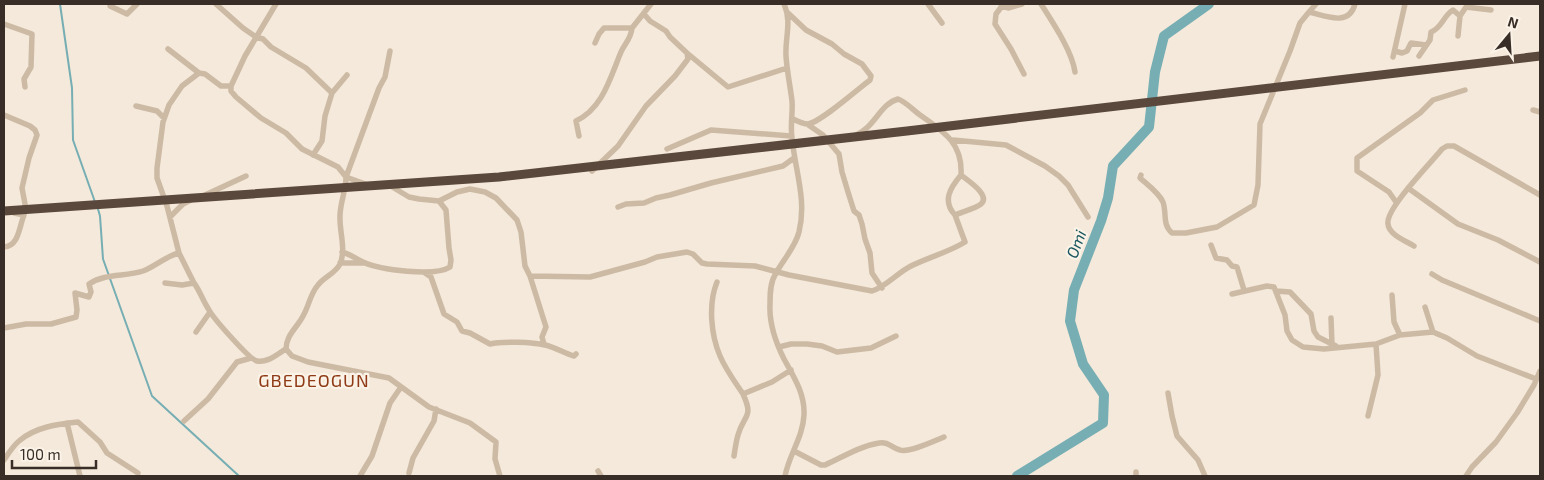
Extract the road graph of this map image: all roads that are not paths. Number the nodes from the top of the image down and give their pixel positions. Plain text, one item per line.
1 (110, 4) edge
2 (137, 4) edge
3 (216, 4) edge
4 (276, 4) edge
5 (651, 4) edge
6 (784, 4) edge
7 (928, 4) edge
8 (1022, 4) edge
9 (1041, 4) edge
10 (1316, 4) edge
11 (1355, 4) edge
12 (1405, 4) edge
13 (1001, 5) edge
14 (1453, 7) edge
15 (1491, 10) dead end
16 (1309, 12) junction
17 (788, 13) junction
18 (644, 14) junction
19 (1460, 16) junction
20 (4, 24) edge
21 (942, 24) dead end
22 (632, 28) junction
23 (1458, 36) dead end
24 (256, 37) junction
25 (594, 44) dead end
26 (1426, 45) junction
27 (168, 49) dead end
28 (390, 50) dead end
29 (687, 53) junction
30 (1419, 56) dead end
31 (1540, 56) edge
32 (787, 68) junction
33 (1075, 72) dead end
34 (199, 73) junction
35 (1024, 74) dead end
36 (347, 75) dead end
37 (24, 88) dead end
38 (229, 88) junction
39 (1465, 90) dead end
40 (332, 93) junction
41 (136, 106) dead end
42 (1533, 110) dead end
43 (1540, 112) edge
44 (4, 115) edge
45 (164, 118) junction
46 (792, 120) junction
47 (807, 124) junction
48 (823, 135) junction
49 (579, 136) dead end
50 (791, 136) junction
51 (953, 140) junction
52 (667, 149) dead end
53 (313, 155) junction
54 (794, 158) junction
55 (592, 171) dead end
56 (1140, 174) dead end
57 (961, 175) junction
58 (246, 176) dead end
59 (346, 178) junction
60 (1408, 188) junction
61 (1540, 195) edge
62 (439, 201) junction
63 (1396, 202) junction
64 (618, 207) dead end
65 (4, 211) edge
66 (24, 215) junction
67 (955, 215) junction
68 (170, 217) junction
69 (1088, 218) dead end
70 (1211, 245) dead end
71 (4, 246) edge
72 (1414, 246) dead end
73 (342, 252) junction
74 (178, 253) junction
75 (1540, 262) edge
76 (340, 263) junction
77 (363, 263) junction
78 (777, 271) junction
79 (425, 273) junction
80 (1432, 274) dead end
81 (530, 276) junction
82 (716, 282) dead end
83 (165, 283) dead end
84 (194, 283) junction
85 (882, 288) junction
86 (1244, 290) junction
87 (1276, 291) junction
88 (1232, 294) dead end
89 (1392, 295) dead end
90 (1426, 308) dead end
91 (210, 312) junction
92 (1331, 318) dead end
93 (1540, 321) edge
94 (4, 328) edge
95 (196, 332) dead end
96 (1433, 332) junction
97 (1400, 335) junction
98 (896, 336) dead end
99 (544, 344) junction
100 (1376, 344) junction
101 (1332, 345) junction
102 (779, 347) junction
103 (1341, 348) junction
104 (286, 349) junction
105 (576, 354) dead end
106 (250, 358) junction
107 (791, 370) junction
108 (1540, 371) edge
109 (1536, 379) junction
110 (401, 387) junction
111 (1168, 393) dead end
112 (743, 394) junction
113 (436, 409) junction
114 (1368, 416) dead end
115 (184, 420) dead end
116 (67, 423) junction
117 (944, 437) dead end
118 (794, 451) junction
119 (734, 456) dead end
120 (4, 460) edge
121 (409, 473) dead end
122 (80, 476) edge
123 (137, 476) edge
124 (360, 476) edge
125 (500, 476) edge
126 (785, 476) edge
127 (1205, 476) edge
128 (1466, 476) edge

1 - 2 street
3 - 24 street
4 - 24 street
5 - 18 street
6 - 17 street
7 - 21 street
8 - 13 street
9 - 33 street
10 - 16 street
11 - 16 street
12 - 26 street
13 - 35 street
14 - 19 street
14 - 26 street
15 - 19 street
16 - 56 street
17 - 32 street
17 - 47 street
18 - 22 street
18 - 29 street
19 - 23 street
20 - 37 street
22 - 25 street
22 - 49 street
24 - 38 street
24 - 40 street
26 - 30 street
27 - 34 street
28 - 59 street
29 - 32 street
29 - 55 street
31 - 65 highway
32 - 46 street
34 - 38 street
34 - 45 street
36 - 40 street
38 - 53 street
39 - 63 street
40 - 53 street
41 - 45 street
42 - 43 street
44 - 66 street
45 - 68 street
46 - 47 street
46 - 50 street
47 - 48 street
48 - 51 street
48 - 85 street
50 - 52 street
50 - 54 street
51 - 57 street
51 - 69 street
53 - 59 street
54 - 64 street
54 - 78 street
57 - 67 street
57 - 67 street
58 - 68 street
59 - 62 street
59 - 73 street
60 - 61 street
60 - 63 street
60 - 75 street
62 - 79 street
62 - 81 street
63 - 72 street
65 - 66 street
66 - 71 street
67 - 85 street
68 - 74 street
70 - 86 street
73 - 76 street
73 - 77 street
74 - 84 street
74 - 94 street
76 - 77 street
76 - 104 street
77 - 79 street
78 - 81 street
78 - 85 street
78 - 102 street
79 - 99 street
80 - 93 street
81 - 99 street
82 - 112 street
83 - 84 street
84 - 91 street
86 - 87 street
86 - 88 street
87 - 101 street
87 - 103 street
89 - 97 street
90 - 96 street
91 - 95 street
91 - 106 street
92 - 101 street
96 - 97 street
96 - 109 street
97 - 100 street
98 - 102 street
99 - 105 street
100 - 103 street
100 - 114 street
101 - 103 street
102 - 107 street
104 - 106 street
104 - 110 street
106 - 115 street
107 - 112 street
107 - 118 street
108 - 109 street
109 - 128 street
110 - 113 street
110 - 124 street
111 - 127 street
112 - 119 street
113 - 121 street
113 - 125 street
116 - 120 street
116 - 122 street
116 - 123 street
117 - 118 street
118 - 126 street

